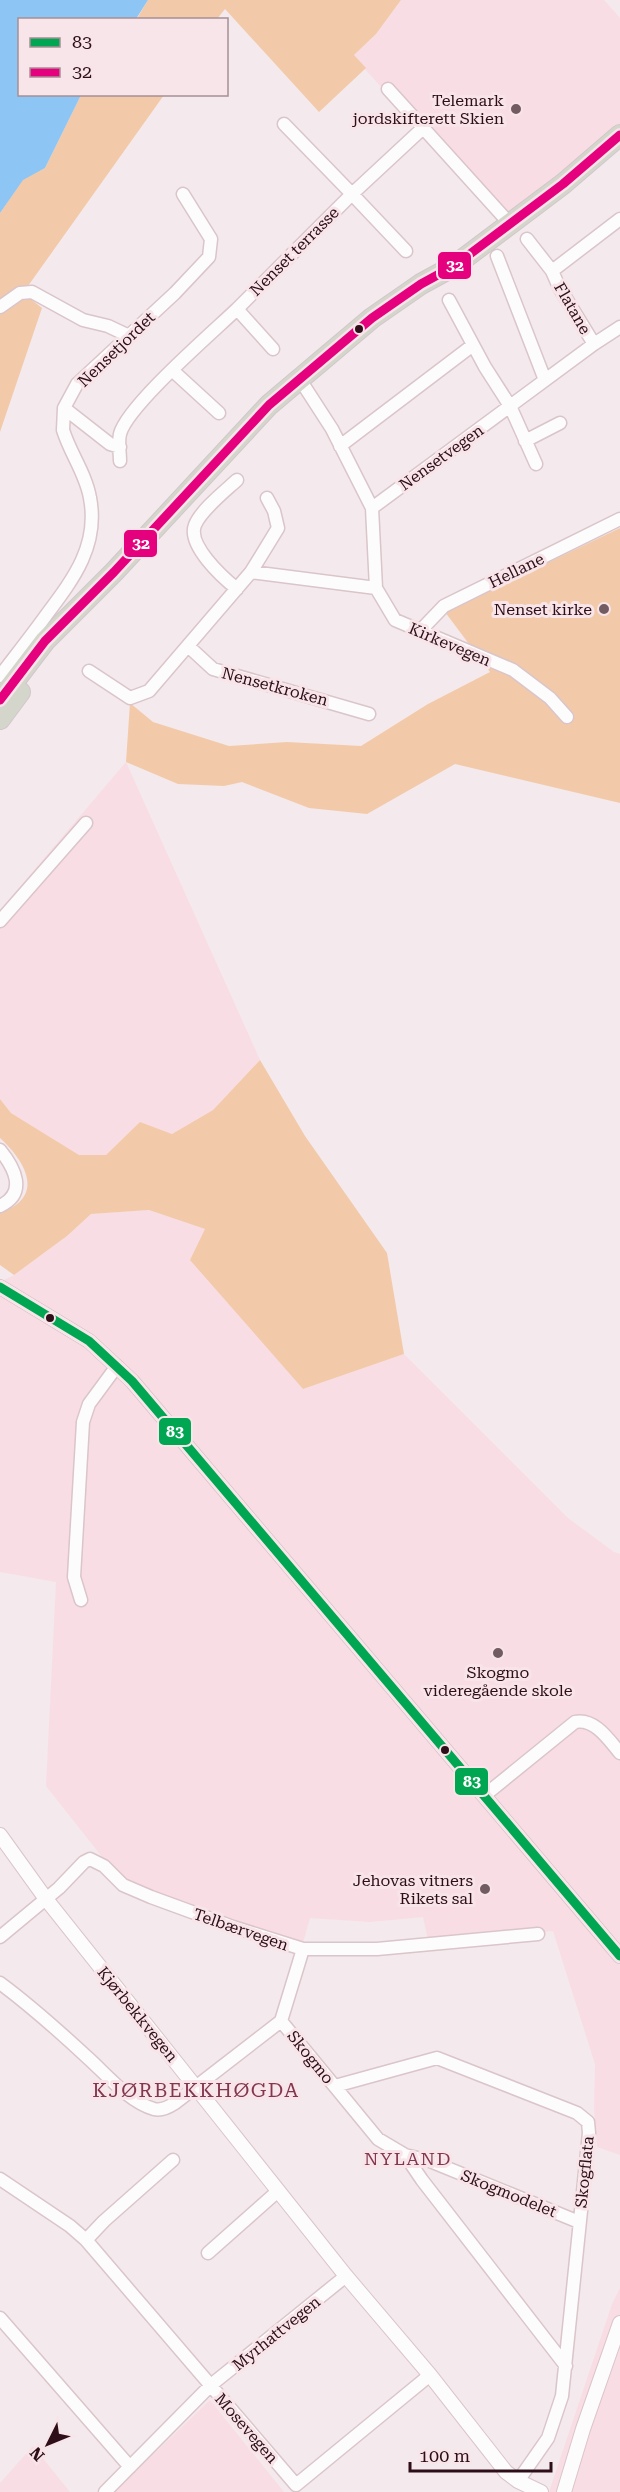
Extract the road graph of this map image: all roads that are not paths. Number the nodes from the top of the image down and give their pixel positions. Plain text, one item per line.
1 (388, 89) dead end
2 (284, 124) dead end
3 (423, 128) junction
4 (620, 135) edge
5 (183, 194) dead end
6 (352, 194) junction
7 (620, 219) edge
8 (510, 224) junction
9 (527, 239) dead end
10 (406, 251) dead end
11 (497, 256) dead end
12 (552, 271) junction
13 (449, 300) dead end
14 (0, 306) edge
15 (237, 309) junction
16 (620, 327) edge
17 (129, 336) junction
18 (594, 344) junction
19 (473, 345) junction
20 (273, 349) dead end
21 (172, 370) junction
22 (545, 380) junction
23 (303, 383) junction
24 (510, 406) junction
25 (64, 408) junction
26 (219, 412) dead end
27 (560, 423) dead end
28 (525, 441) junction
29 (340, 446) junction
30 (120, 447) junction
31 (120, 461) dead end
32 (536, 464) dead end
33 (237, 480) dead end
34 (267, 498) dead end
35 (372, 508) junction
36 (620, 519) edge
37 (114, 572) junction
38 (251, 572) junction
39 (376, 588) junction
40 (237, 589) junction
41 (420, 631) junction
42 (188, 646) junction
43 (88, 671) dead end
44 (0, 676) edge
45 (0, 700) edge
46 (369, 714) dead end
47 (567, 717) dead end
48 (0, 719) edge
49 (86, 823) dead end
50 (0, 921) edge
51 (0, 1150) edge
52 (6, 1195) edge
53 (0, 1206) edge
54 (0, 1287) edge
55 (117, 1366) junction
56 (81, 1600) dead end
57 (620, 1753) edge
58 (485, 1795) junction
59 (0, 1835) edge
60 (46, 1899) junction
61 (538, 1934) dead end
62 (0, 1937) edge
63 (303, 1949) junction
64 (620, 1956) edge
65 (0, 1983) edge
66 (281, 2021) junction
67 (335, 2086) junction
68 (196, 2087) junction
69 (405, 2155) junction
70 (173, 2160) dead end
71 (0, 2179) edge
72 (278, 2191) junction
73 (579, 2222) junction
74 (86, 2240) junction
75 (208, 2253) dead end
76 (346, 2276) junction
77 (0, 2318) edge
78 (620, 2323) edge
79 (566, 2366) junction
80 (430, 2375) junction
81 (211, 2385) junction
82 (130, 2467) junction
83 (518, 2481) junction
84 (105, 2492) edge
85 (541, 2492) edge
86 (564, 2492) edge

1 - 3 street
2 - 6 street, Nenset terrasse
3 - 6 street, Nenset terrasse
3 - 8 street
4 - 8 highway
5 - 17 street, Nensetjordet
6 - 10 street, Nenset terrasse
6 - 15 street, Nenset terrasse
7 - 12 street, Flatane
8 - 23 highway
9 - 12 street, Flatane
11 - 22 street
12 - 18 street, Flatane
13 - 19 street
14 - 17 street
15 - 20 street, Nenset terrasse
15 - 21 street, Nenset terrasse
16 - 18 street, Nensetvegen
17 - 25 street, Nensetjordet
18 - 22 street, Nensetvegen
19 - 24 street
19 - 29 street
21 - 26 street
21 - 30 street, Nenset terrasse
22 - 24 street, Nensetvegen
23 - 29 street, Kirkevegen
23 - 37 highway
24 - 28 street
24 - 35 street, Nensetvegen
25 - 30 street
25 - 44 street
27 - 28 street
28 - 32 street
29 - 35 street, Kirkevegen
30 - 31 street, Nenset terrasse
33 - 40 street
34 - 38 street
35 - 39 street, Kirkevegen
36 - 41 street, Hellane
37 - 45 highway
37 - 48 highway
38 - 39 street
38 - 40 street
39 - 41 street, Kirkevegen
40 - 42 street
41 - 47 street, Kirkevegen
42 - 43 street
42 - 46 street, Nensetkroken
49 - 50 street
51 - 52 street
52 - 53 street
54 - 55 street
55 - 56 street
55 - 58 street
57 - 58 street
58 - 64 street
59 - 60 street, Kjørbekkvegen
60 - 62 street
60 - 63 street, Telbærvegen
60 - 68 street, Kjørbekkvegen
61 - 63 street, Telbærvegen
63 - 66 street
65 - 68 street, Skogmo
66 - 67 street, Skogmo
66 - 68 street, Skogmo
67 - 69 street, Skogmo
67 - 73 street, Skogflata
68 - 72 street, Kjørbekkvegen
69 - 73 street, Skogmodelet
69 - 79 street, Skogmo
70 - 74 street
71 - 74 street, Mosevegen
72 - 75 street
72 - 76 street, Kjørbekkvegen
73 - 79 street, Skogflata
74 - 81 street, Mosevegen
76 - 80 street, Kjørbekkvegen
76 - 81 street, Myrhattvegen
77 - 82 street
78 - 86 street
79 - 83 street, Skogflata
80 - 81 street, Mosevegen
80 - 83 street, Kjørbekkvegen
81 - 82 street, Myrhattvegen
82 - 84 street, Myrhattvegen
83 - 85 street, Kjørbekkvegen

